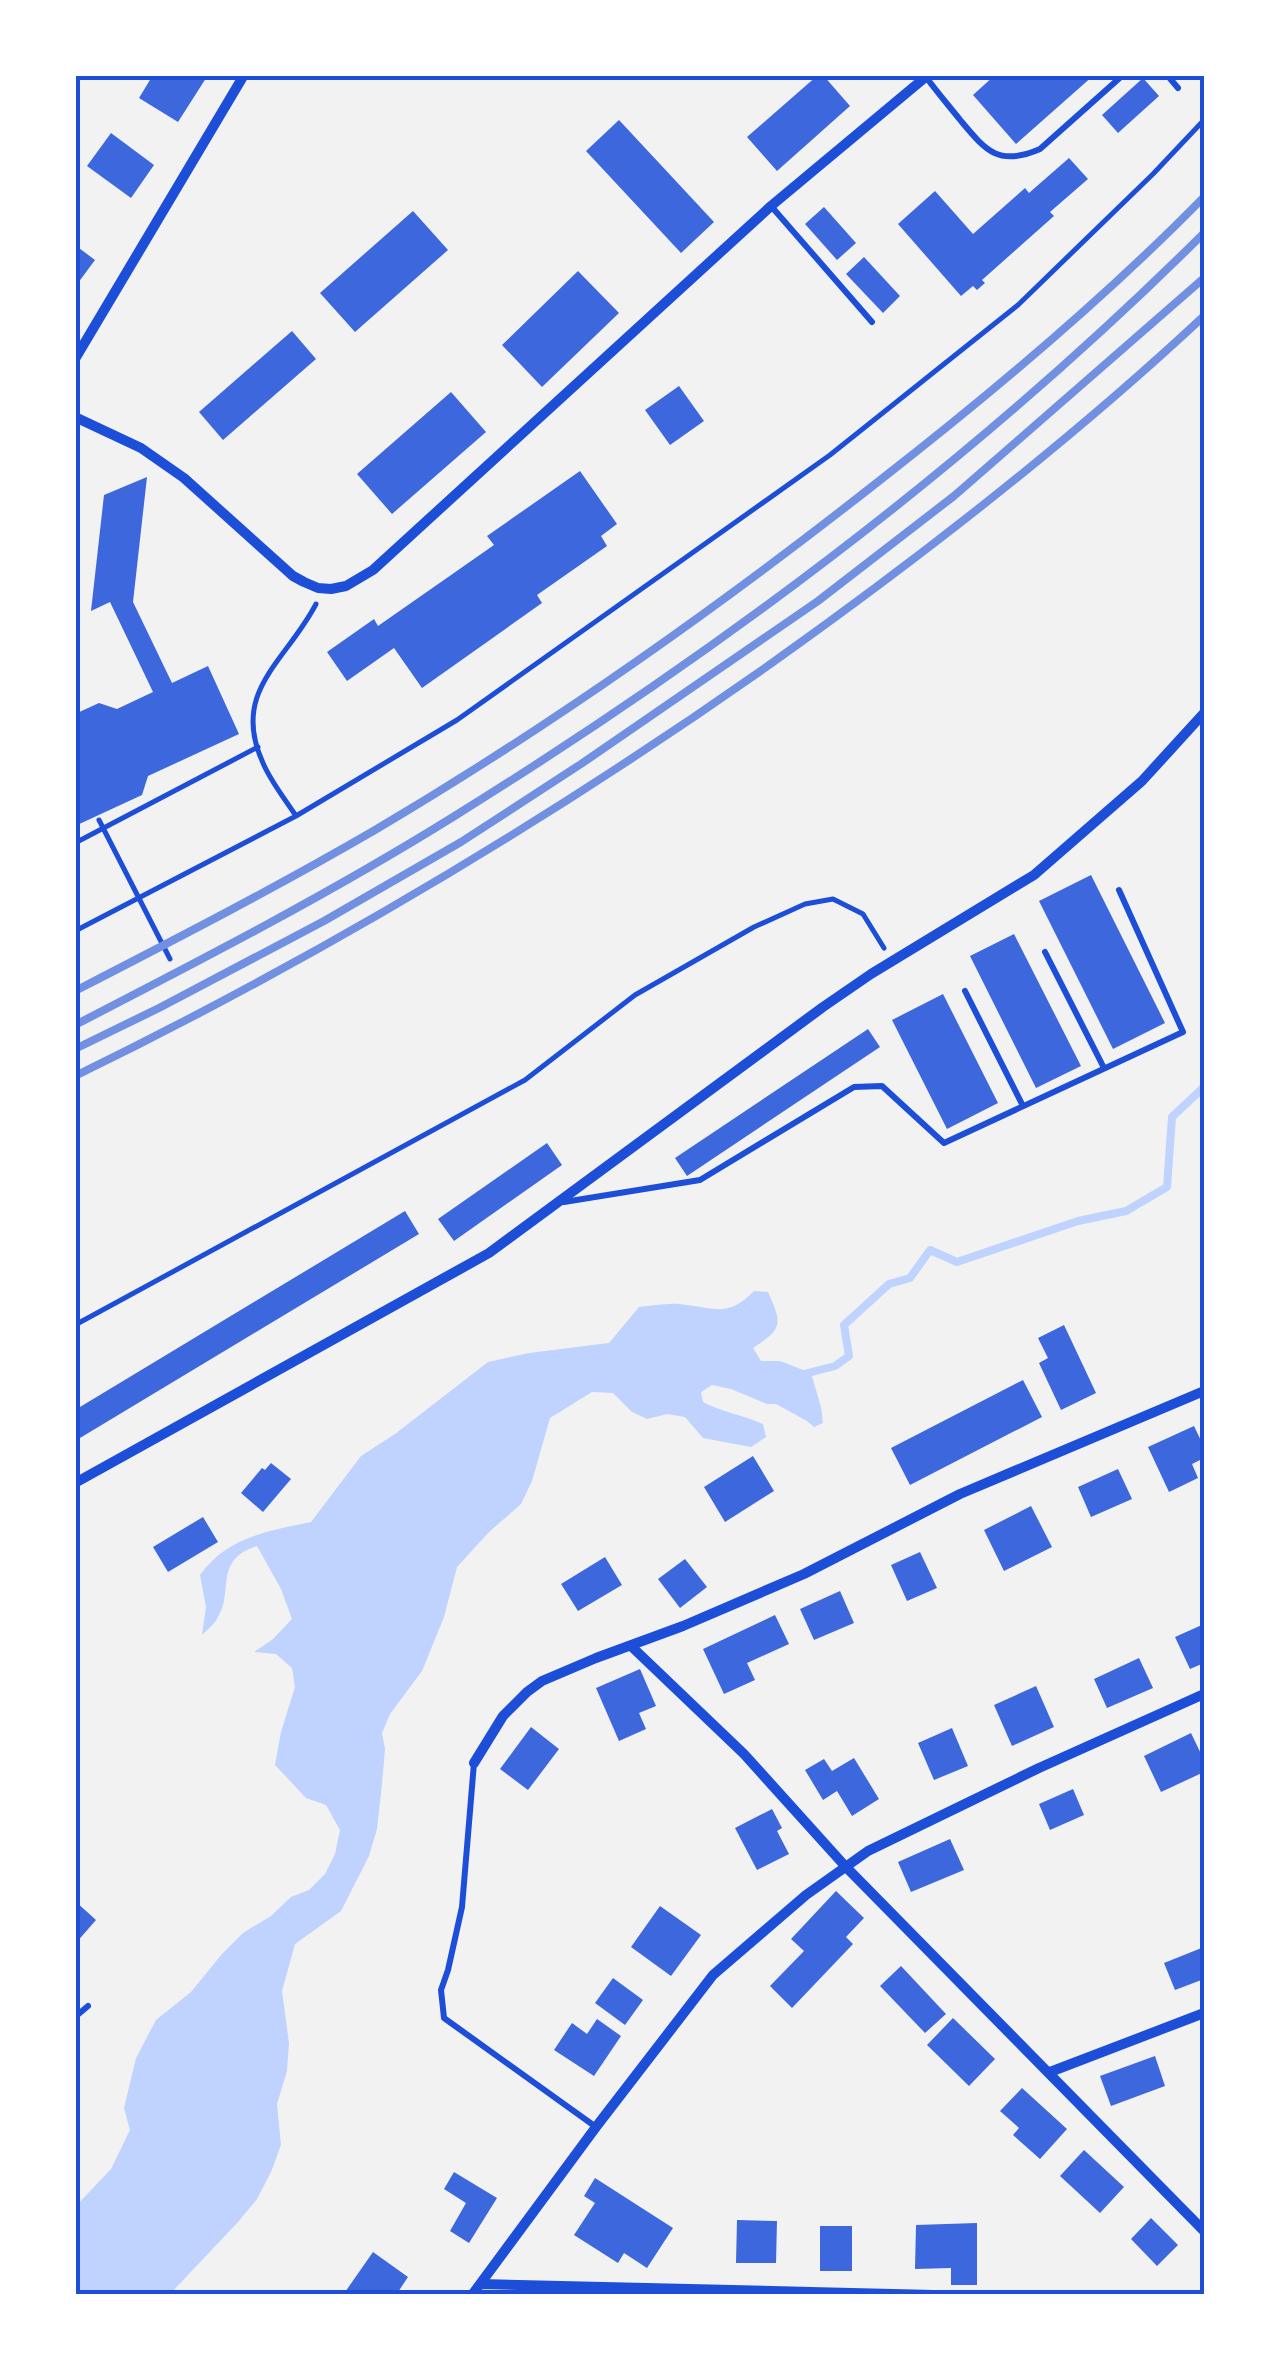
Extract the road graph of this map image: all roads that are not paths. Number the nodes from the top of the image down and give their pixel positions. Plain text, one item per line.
1 (244, 75) edge
2 (1123, 75) edge
3 (1167, 75) edge
4 (927, 76) edge
5 (1178, 88) dead end
6 (771, 206) junction
7 (872, 322) dead end
8 (75, 359) edge
9 (75, 417) edge
10 (1204, 713) edge
11 (1119, 890) dead end
12 (1045, 952) dead end
13 (965, 991) dead end
14 (1104, 1068) junction
15 (1023, 1106) junction
16 (559, 1202) junction
17 (1204, 1391) edge
18 (75, 1484) edge
19 (630, 1646) junction
20 (1204, 1694) edge
21 (474, 1763) joint
22 (845, 1866) junction
23 (88, 2006) dead end
24 (1204, 2012) edge
25 (75, 2017) edge
26 (1050, 2072) junction
27 (596, 2127) junction
28 (1204, 2231) edge
29 (481, 2284) junction
30 (472, 2295) edge
31 (934, 2295) edge

1 - 8 street
2 - 4 lane
3 - 5 lane
4 - 6 street
6 - 7 lane
6 - 9 street
10 - 16 street
11 - 14 lane
12 - 14 lane
13 - 15 lane
14 - 15 lane
15 - 16 lane
16 - 18 street
17 - 19 street
19 - 21 street
19 - 22 street
20 - 22 street
21 - 27 lane
22 - 26 street
22 - 27 street
23 - 25 lane
24 - 26 street
26 - 28 street
27 - 29 street
29 - 30 street
29 - 31 street

